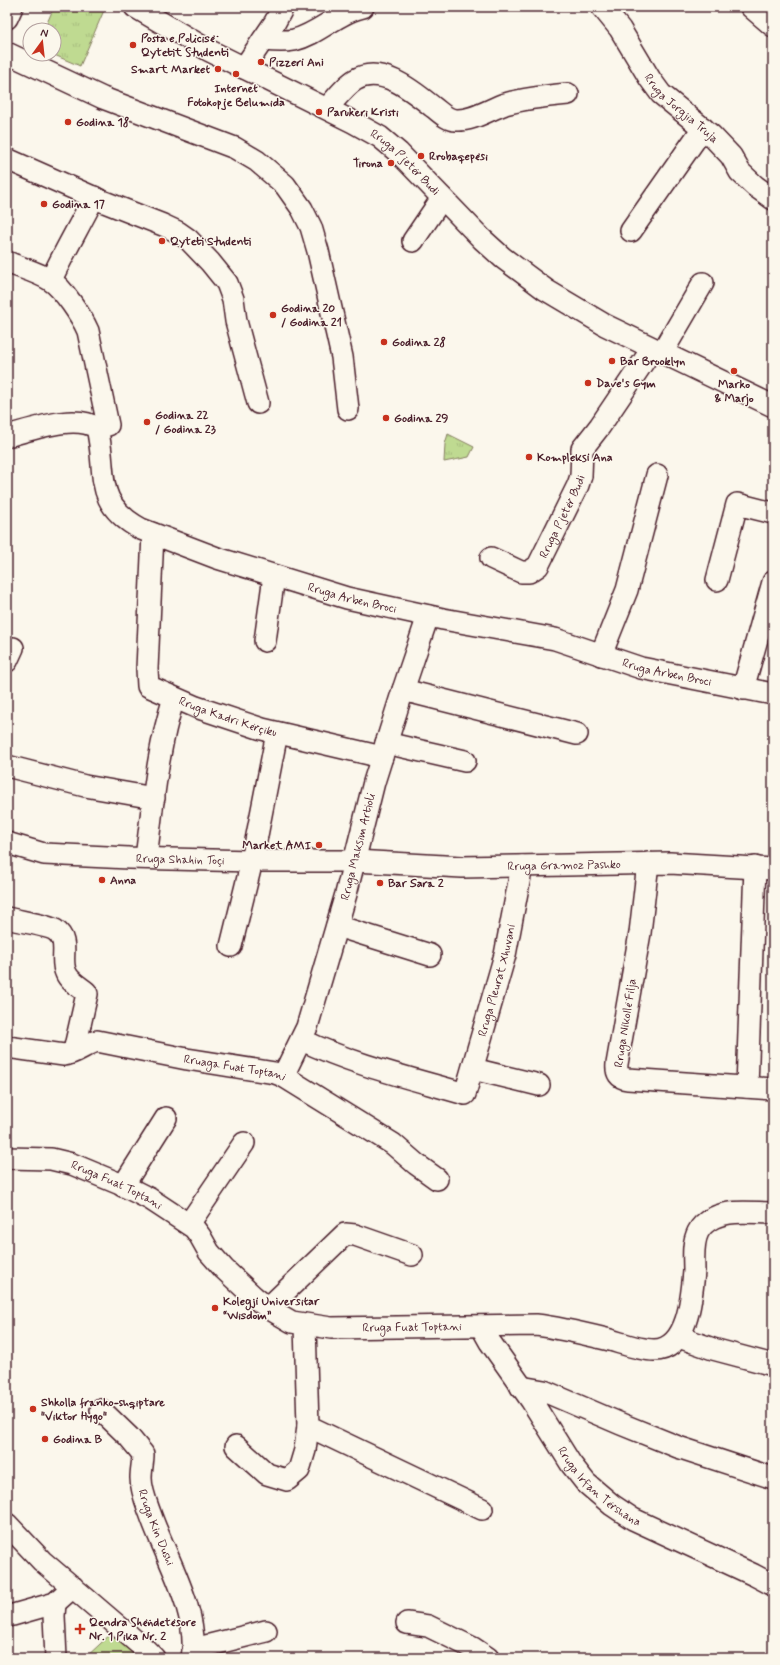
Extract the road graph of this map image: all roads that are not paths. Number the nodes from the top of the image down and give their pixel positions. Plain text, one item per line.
1 (12, 7) edge
2 (135, 7) edge
3 (283, 7) edge
4 (363, 7) edge
5 (602, 7) edge
6 (752, 7) edge
7 (7, 18) edge
8 (773, 26) edge
9 (263, 40) junction
10 (7, 53) edge
11 (244, 68) junction
12 (568, 94) dead end
13 (327, 108) junction
14 (707, 131) junction
15 (7, 159) edge
16 (94, 197) junction
17 (442, 198) junction
18 (773, 200) edge
19 (631, 231) dead end
20 (413, 241) dead end
21 (7, 262) edge
22 (51, 280) junction
23 (703, 283) dead end
24 (657, 351) junction
25 (258, 404) dead end
26 (773, 406) edge
27 (348, 409) dead end
28 (108, 425) dead end
29 (7, 436) edge
30 (657, 476) dead end
31 (773, 513) edge
32 (153, 534) junction
33 (491, 558) dead end
34 (274, 576) junction
35 (717, 580) dead end
36 (773, 582) edge
37 (428, 616) junction
38 (265, 641) dead end
39 (601, 655) junction
40 (743, 689) junction
41 (403, 690) junction
42 (773, 694) edge
43 (174, 698) junction
44 (277, 733) junction
45 (577, 734) dead end
46 (384, 750) junction
47 (465, 761) dead end
48 (7, 766) edge
49 (154, 798) junction
50 (7, 843) edge
51 (146, 858) junction
52 (252, 861) junction
53 (355, 861) junction
54 (648, 863) junction
55 (522, 866) junction
56 (764, 868) edge
57 (7, 918) edge
58 (337, 926) junction
59 (231, 946) dead end
60 (430, 955) dead end
61 (302, 1040) junction
62 (7, 1047) edge
63 (74, 1051) junction
64 (472, 1069) junction
65 (284, 1076) junction
66 (539, 1085) dead end
67 (747, 1087) junction
68 (773, 1089) edge
69 (166, 1118) dead end
70 (244, 1143) dead end
71 (7, 1158) edge
72 (437, 1179) dead end
73 (123, 1186) junction
74 (773, 1213) edge
75 (189, 1224) junction
76 (412, 1255) dead end
77 (268, 1308) junction
78 (305, 1325) junction
79 (480, 1326) junction
80 (679, 1337) junction
81 (773, 1365) edge
82 (521, 1386) junction
83 (101, 1410) dead end
84 (308, 1426) junction
85 (236, 1446) dead end
86 (773, 1478) edge
87 (482, 1509) dead end
88 (7, 1524) edge
89 (773, 1585) edge
90 (73, 1587) junction
91 (55, 1603) junction
92 (7, 1616) edge
93 (407, 1623) dead end
94 (266, 1632) dead end
95 (193, 1653) edge
96 (56, 1658) edge
97 (154, 1658) edge
98 (488, 1658) edge

1 - 7 street
2 - 11 street, Rruga Pjetër Budi
3 - 9 street
4 - 9 street
5 - 14 street, Rruga Jorgjia Truja
6 - 8 street
9 - 11 street
10 - 27 street
11 - 13 street, Rruga Pjetër Budi
12 - 13 street
13 - 17 street, Rruga Pjetër Budi
14 - 18 street, Rruga Jorgjia Truja
14 - 19 street
15 - 16 street
16 - 22 street
16 - 25 street
17 - 20 street
17 - 24 street, Rruga Pjetër Budi
21 - 22 street
22 - 28 street
23 - 24 street
24 - 26 street, Rruga Pjetër Budi
24 - 33 street, Rruga Pjetër Budi
29 - 32 street, Rruga Arben Broci
30 - 39 street
31 - 35 street
32 - 34 street, Rruga Arben Broci
32 - 43 street
34 - 37 street, Rruga Arben Broci
34 - 38 street
36 - 40 street
37 - 39 street, Rruga Arben Broci
37 - 41 street, Rruga Maksim Artioli
39 - 40 street, Rruga Arben Broci
40 - 42 street, Rruga Arben Broci
41 - 45 street
41 - 46 street, Rruga Maksim Artioli
43 - 44 street, Rruga Kadri Kërçiku
43 - 49 street, Rruga Kadri Kërçiku
44 - 46 street, Rruga Kadri Kërçiku
44 - 52 street
46 - 47 street, Rruga Kadri Kërçiku
46 - 53 street, Rruga Maksim Artioli
48 - 49 street
49 - 51 street, Rruga Kadri Kërçiku
50 - 51 street, Rruga Shahin Toçi
51 - 52 street, Rruga Shahin Toçi
52 - 53 street, Rruga Shahin Toçi
52 - 59 street
53 - 55 street, Rruga Gramoz Pashko
53 - 58 street, Rruga Maksim Artioli
54 - 55 street, Rruga Gramoz Pashko
54 - 56 street, Rruga Gramoz Pashko
54 - 67 street, Rruga Nikollë Filja
55 - 64 street, Rruga Pleurat Xhuvani
56 - 67 street
57 - 63 street
58 - 60 street
58 - 61 street, Rruga Maksim Artioli
61 - 64 street, Rruga Pleurat Xhuvani
61 - 65 street, Rruga Maksim Artioli
62 - 63 street, Rruaga Fuat Toptani
63 - 65 street, Rruaga Fuat Toptani
64 - 66 street
65 - 72 street, Rruaga Fuat Toptani
67 - 68 street, Rruga Nikollë Filja
69 - 73 street
70 - 75 street
71 - 73 street, Rruga Fuat Toptani
73 - 75 street, Rruga Fuat Toptani
74 - 80 street
75 - 77 street, Rruga Fuat Toptani
76 - 77 street
77 - 78 street, Rruga Fuat Toptani
78 - 79 street, Rruga Fuat Toptani
78 - 84 street
79 - 80 street, Rruga Fuat Toptani
79 - 82 street, Rruga Irfan Tërshana
80 - 81 street
82 - 86 street
82 - 89 street, Rruga Irfan Tërshana
83 - 95 street, Rruga Kin Dushi
84 - 85 street
84 - 87 street
88 - 90 street
90 - 91 street
90 - 97 street
91 - 92 street
91 - 96 street
93 - 98 street
94 - 95 street

